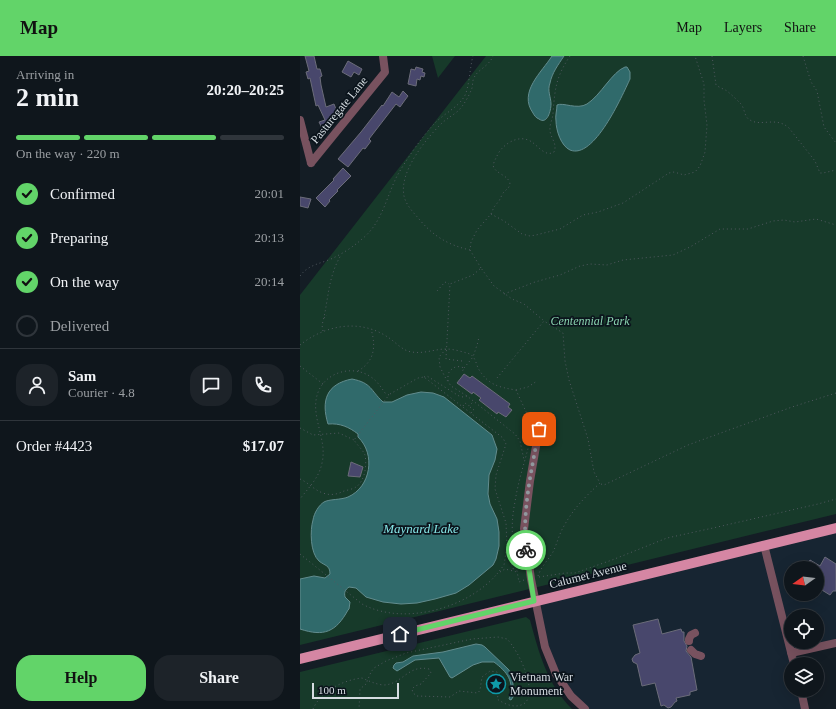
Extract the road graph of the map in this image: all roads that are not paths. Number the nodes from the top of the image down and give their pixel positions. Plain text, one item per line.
1 (383, 56) edge
2 (300, 120) edge
3 (539, 429) dead end
4 (836, 528) edge
5 (764, 545) junction
6 (534, 601) junction
7 (695, 633) dead end
8 (689, 642) dead end
9 (836, 642) edge
10 (691, 650) dead end
11 (792, 653) junction
12 (701, 656) dead end
13 (793, 657) edge
14 (300, 659) edge
15 (802, 697) edge
16 (584, 709) edge
17 (805, 709) edge

1 - 2 street, Pasturegate Lane
3 - 6 street
4 - 5 main road, Calumet Avenue
5 - 6 main road, Calumet Avenue
5 - 11 street
6 - 14 main road, Calumet Avenue
6 - 16 street
7 - 8 street
9 - 11 street
10 - 12 street
11 - 13 street
15 - 17 street

